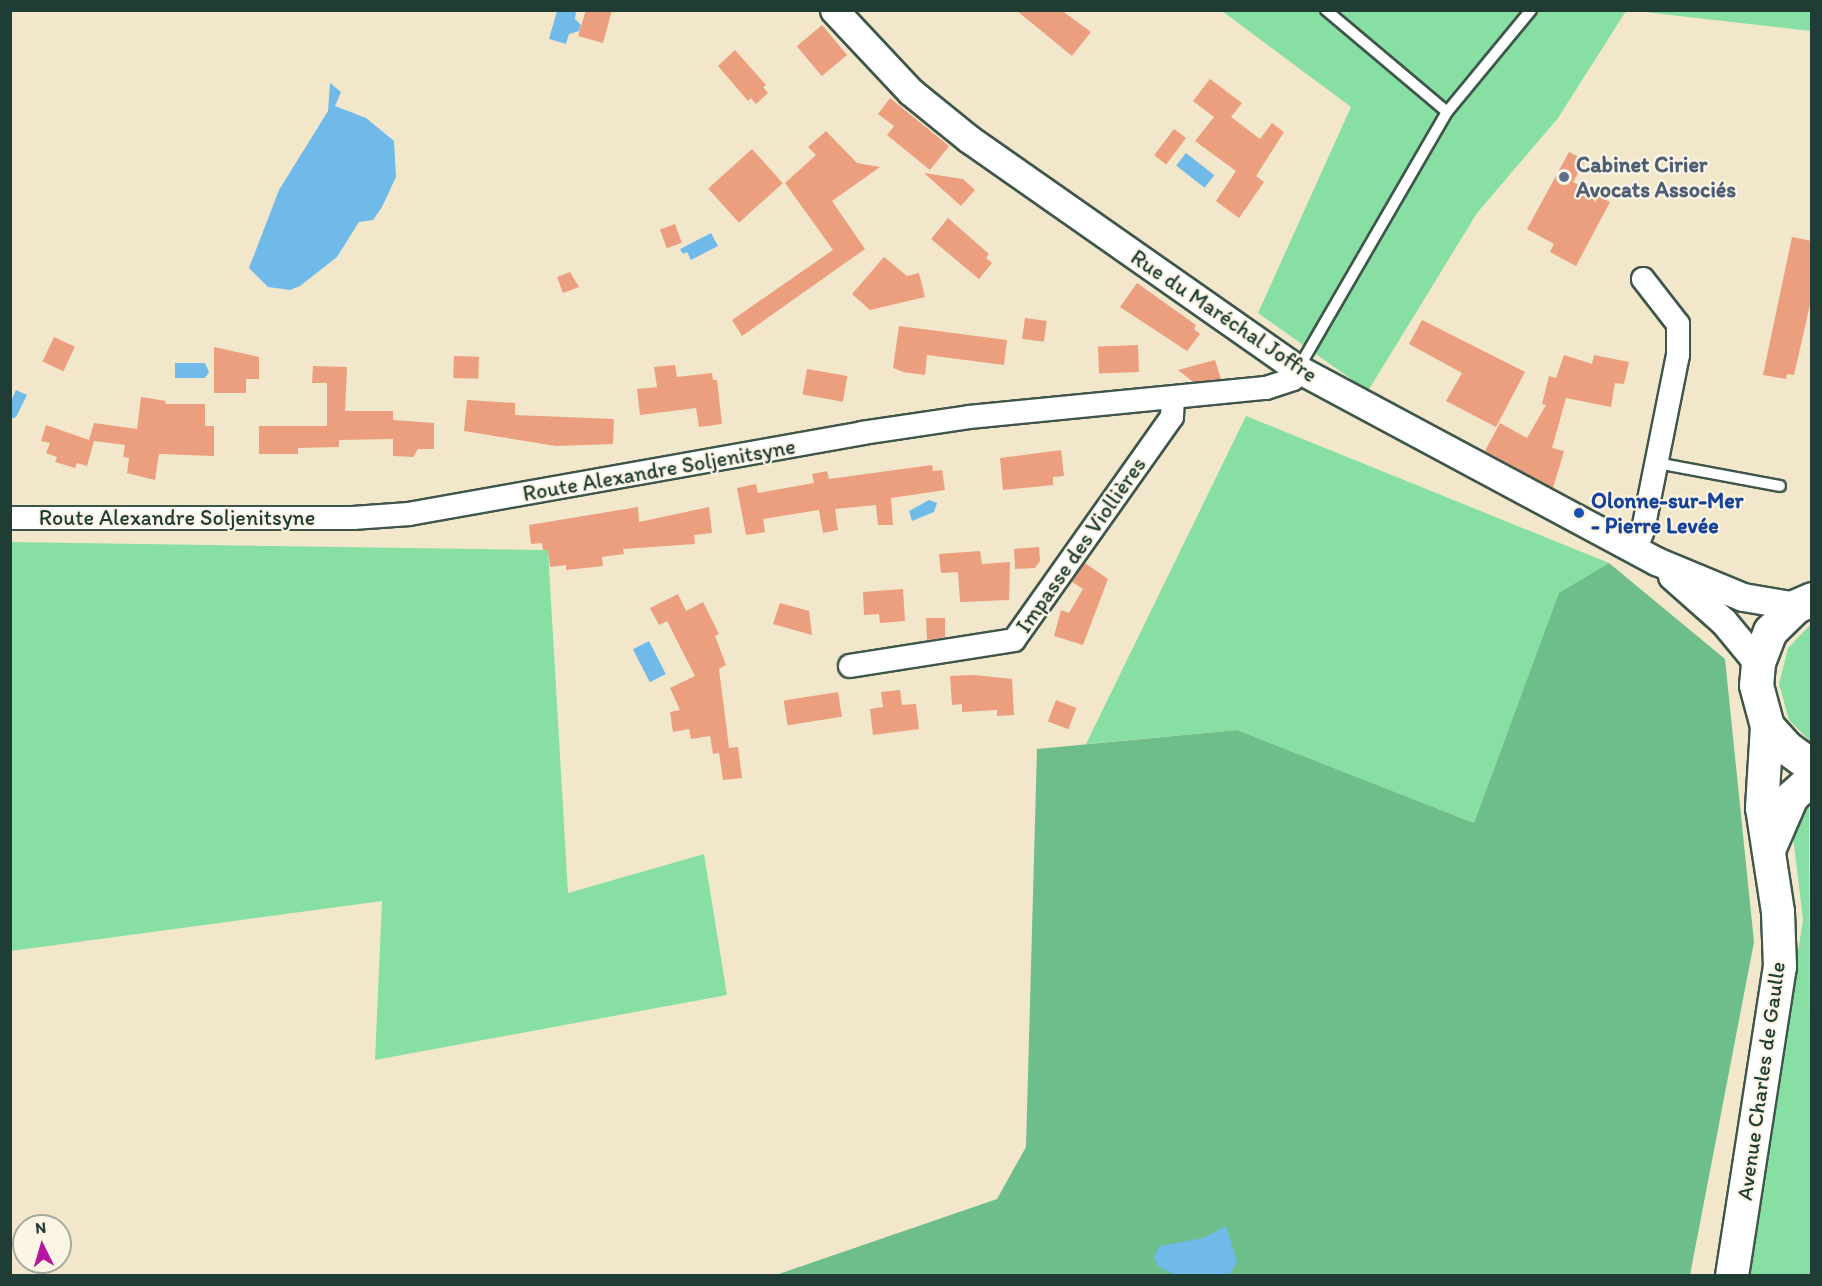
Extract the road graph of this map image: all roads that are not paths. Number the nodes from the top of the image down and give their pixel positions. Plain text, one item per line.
1 (834, 10) edge
2 (1326, 10) edge
3 (1531, 10) edge
4 (1447, 112) junction
5 (1642, 279) dead end
6 (1298, 369) junction
7 (1173, 399) junction
8 (1658, 463) junction
9 (1780, 486) dead end
10 (10, 518) edge
11 (1645, 556) junction
12 (1804, 603) edge
13 (1758, 663) junction
14 (850, 666) dead end
15 (1767, 726) junction
16 (1812, 766) edge
17 (1812, 779) edge
18 (1769, 849) junction
19 (1732, 1275) edge

1 - 6 street, Rue du Maréchal Joffre
2 - 4 lane
3 - 4 lane
4 - 6 lane
5 - 8 street
6 - 7 street, Route Alexandre Soljenitsyne
6 - 11 street, Rue du Maréchal Joffre
7 - 10 street, Route Alexandre Soljenitsyne
7 - 14 street, Impasse des Viollières
8 - 9 lane
8 - 11 street
11 - 12 street, Rue du Maréchal Joffre
11 - 13 street, Rue du Maréchal Joffre
12 - 13 main road
13 - 15 main road
15 - 16 main road
15 - 18 main road, Avenue Charles de Gaulle
17 - 18 main road
18 - 19 main road, Avenue Charles de Gaulle

